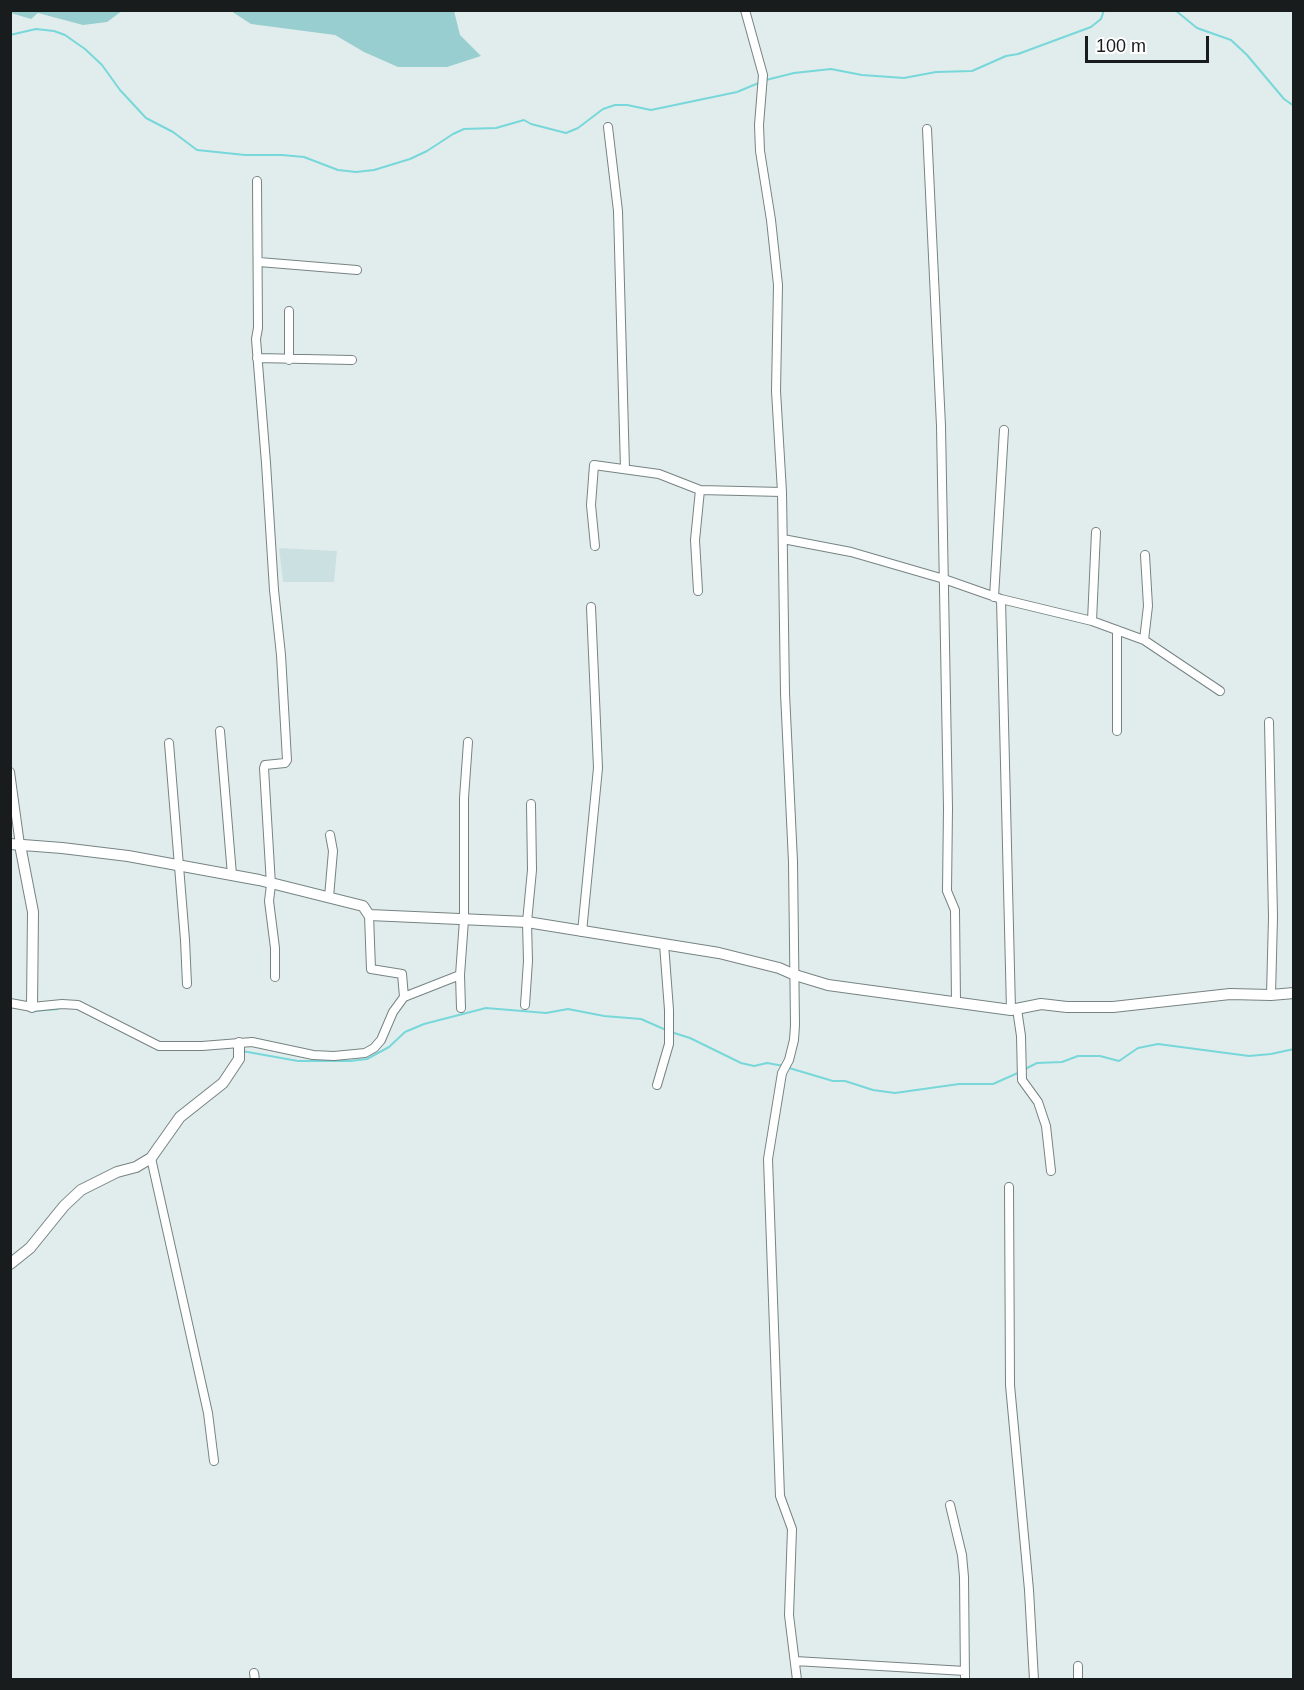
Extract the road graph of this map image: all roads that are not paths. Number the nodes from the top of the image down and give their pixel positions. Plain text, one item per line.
1 (745, 10) edge
2 (608, 127) dead end
3 (927, 129) dead end
4 (257, 181) dead end
5 (259, 262) junction
6 (357, 270) dead end
7 (289, 312) dead end
8 (257, 358) junction
9 (288, 360) junction
10 (352, 360) dead end
11 (1004, 430) dead end
12 (625, 469) junction
13 (700, 490) junction
14 (782, 492) junction
15 (1096, 532) dead end
16 (783, 539) junction
17 (595, 546) dead end
18 (1145, 555) dead end
19 (944, 579) junction
20 (698, 591) dead end
21 (998, 598) junction
22 (591, 607) dead end
23 (1092, 621) junction
24 (1117, 630) junction
25 (1144, 640) junction
26 (1220, 691) dead end
27 (1269, 722) dead end
28 (1117, 730) dead end
29 (220, 731) dead end
30 (468, 742) dead end
31 (169, 743) dead end
32 (10, 772) edge
33 (531, 804) dead end
34 (330, 835) dead end
35 (15, 844) edge
36 (180, 867) junction
37 (232, 875) junction
38 (271, 885) junction
39 (329, 897) junction
40 (369, 915) junction
41 (464, 920) junction
42 (527, 922) junction
43 (582, 932) junction
44 (664, 944) junction
45 (460, 975) junction
46 (795, 975) junction
47 (275, 977) dead end
48 (187, 984) dead end
49 (1293, 993) edge
50 (1271, 995) junction
51 (404, 997) junction
52 (956, 1002) junction
53 (10, 1003) edge
54 (525, 1005) dead end
55 (32, 1007) junction
56 (461, 1008) dead end
57 (1014, 1010) junction
58 (239, 1043) junction
59 (657, 1085) dead end
60 (151, 1158) junction
61 (1051, 1171) dead end
62 (1009, 1187) dead end
63 (10, 1264) edge
64 (214, 1461) dead end
65 (950, 1505) dead end
66 (795, 1661) junction
67 (1078, 1665) dead end
68 (965, 1676) edge
69 (797, 1680) edge
70 (1034, 1680) edge
71 (1078, 1680) edge

1 - 14 street
2 - 12 street
3 - 19 street
4 - 5 street
5 - 6 street
5 - 8 street
7 - 9 street
8 - 9 street
8 - 38 street
9 - 10 street
11 - 21 street
12 - 13 street
12 - 17 street
13 - 14 street
13 - 20 street
14 - 16 street
15 - 23 street
16 - 19 street
16 - 46 street
18 - 25 street
19 - 21 street
19 - 52 street
21 - 23 street
21 - 57 street
22 - 43 street
23 - 24 street
24 - 25 street
24 - 28 street
25 - 26 street
27 - 50 street
29 - 37 street
30 - 41 street
31 - 36 street
32 - 35 street
33 - 42 street
34 - 39 street
35 - 36 street
35 - 55 street
36 - 37 street
36 - 48 street
37 - 38 street
38 - 39 street
38 - 47 street
39 - 40 street
40 - 41 street
40 - 51 street
41 - 42 street
41 - 45 street
42 - 43 street
42 - 54 street
43 - 44 street
44 - 46 street
44 - 59 street
45 - 51 street
45 - 56 street
46 - 52 street
46 - 66 street
49 - 50 street
50 - 57 street
51 - 58 street
52 - 57 street
53 - 55 street
55 - 58 street
57 - 61 street
58 - 60 street
60 - 63 street
60 - 64 street
62 - 70 street
65 - 68 street
66 - 68 street
66 - 69 street
67 - 71 street

